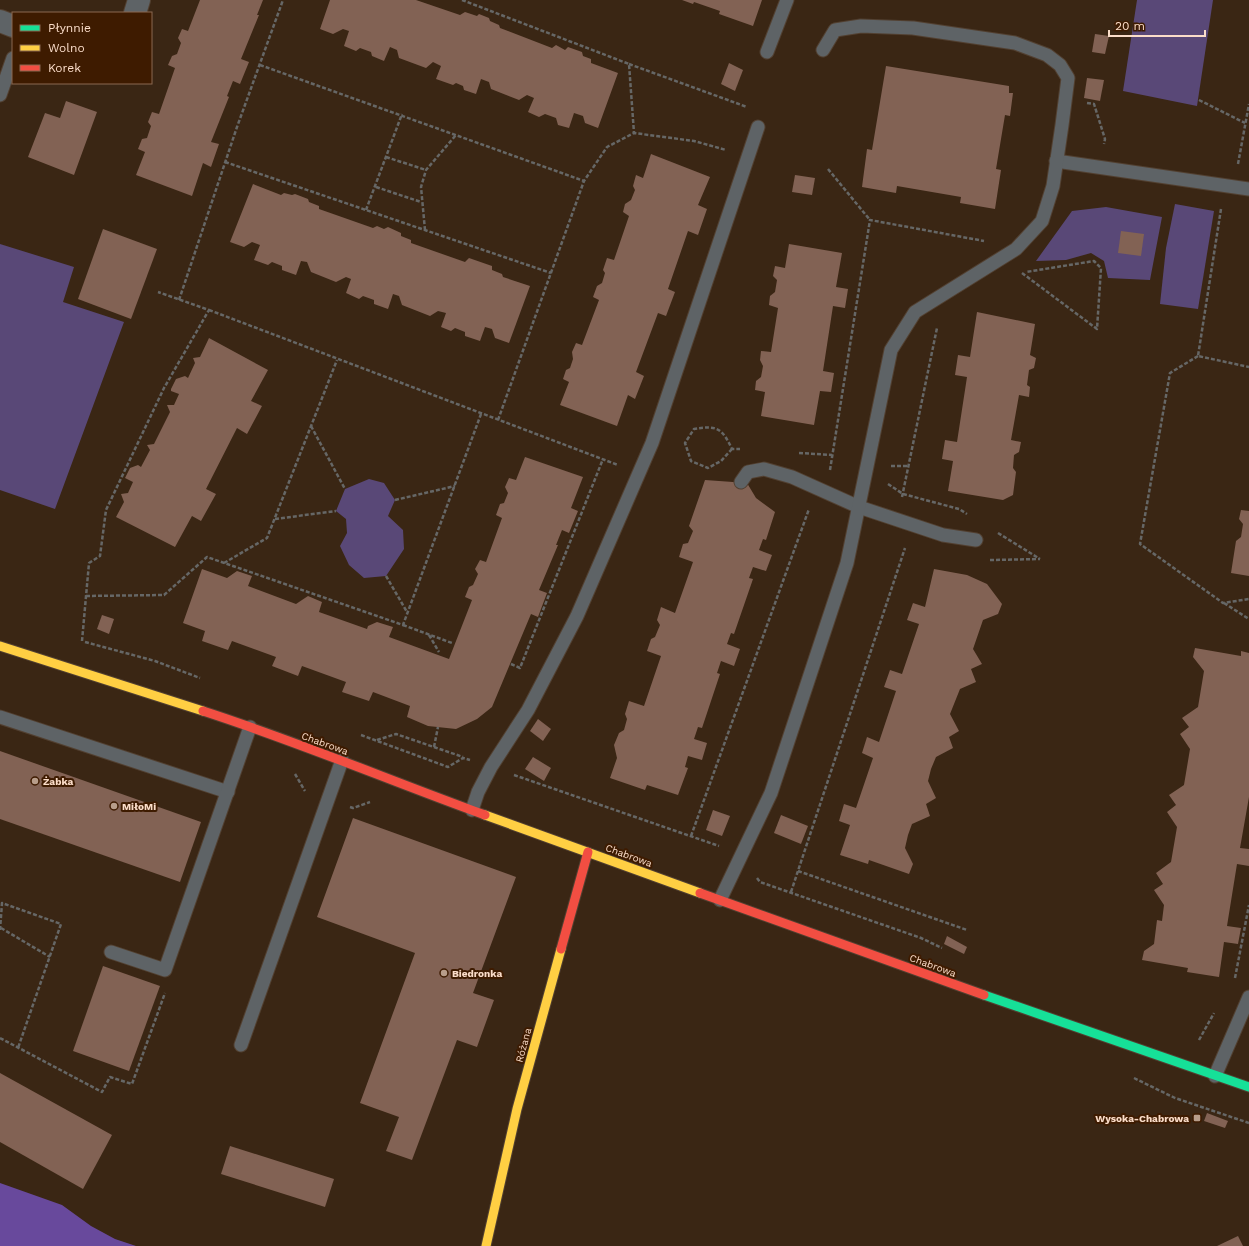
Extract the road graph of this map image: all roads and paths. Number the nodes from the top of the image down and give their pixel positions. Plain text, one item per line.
1 (139, 0) edge
2 (283, 0) edge
3 (462, 0) edge
4 (786, 0) edge
5 (135, 12) edge
6 (0, 21) edge
7 (12, 26) edge
8 (823, 50) dead end
9 (767, 52) dead end
10 (12, 61) edge
11 (629, 64) junction
12 (260, 65) junction
13 (0, 95) edge
14 (1065, 100) junction
15 (1199, 100) dead end
16 (1249, 104) edge
17 (745, 112) dead end
18 (402, 114) junction
19 (1246, 123) junction
20 (758, 127) dead end
21 (634, 132) junction
22 (456, 135) junction
23 (731, 151) dead end
24 (386, 156) junction
25 (1056, 161) junction
26 (225, 162) junction
27 (828, 169) dead end
28 (1101, 169) junction
29 (426, 170) junction
30 (584, 181) junction
31 (1224, 186) junction
32 (376, 187) junction
33 (1249, 189) edge
34 (421, 202) junction
35 (366, 210) junction
36 (870, 220) junction
37 (425, 230) junction
38 (986, 241) dead end
39 (551, 273) junction
40 (1022, 273) junction
41 (1015, 277) dead end
42 (158, 292) dead end
43 (179, 300) junction
44 (209, 310) junction
45 (942, 325) dead end
46 (1198, 356) junction
47 (337, 360) junction
48 (1249, 367) edge
49 (481, 414) junction
50 (498, 420) junction
51 (311, 426) junction
52 (603, 459) junction
53 (908, 466) junction
54 (886, 467) dead end
55 (830, 472) dead end
56 (639, 473) junction
57 (887, 478) dead end
58 (741, 482) dead end
59 (455, 486) junction
60 (345, 489) dead end
61 (903, 494) junction
62 (395, 500) dead end
63 (901, 502) dead end
64 (810, 505) dead end
65 (859, 507) junction
66 (959, 509) dead end
67 (336, 511) dead end
68 (275, 519) junction
69 (1000, 534) dead end
70 (976, 540) dead end
71 (905, 548) dead end
72 (996, 560) dead end
73 (223, 563) junction
74 (386, 576) dead end
75 (86, 596) junction
76 (1249, 599) edge
77 (1223, 603) junction
78 (407, 612) junction
79 (1249, 619) edge
80 (403, 625) junction
81 (429, 634) junction
82 (75, 640) dead end
83 (82, 641) junction
84 (452, 643) dead end
85 (0, 646) edge
86 (439, 652) dead end
87 (511, 664) dead end
88 (207, 680) dead end
89 (0, 718) edge
90 (250, 727) junction
91 (438, 727) dead end
92 (357, 734) dead end
93 (376, 740) junction
94 (434, 746) junction
95 (463, 758) junction
96 (342, 760) junction
97 (491, 767) junction
98 (228, 792) junction
99 (472, 810) junction
100 (691, 836) junction
101 (588, 852) junction
102 (742, 853) junction
103 (798, 871) junction
104 (791, 892) junction
105 (720, 900) junction
106 (1, 902) edge
107 (1249, 905) edge
108 (882, 924) dead end
109 (1, 929) edge
110 (968, 930) dead end
111 (111, 952) dead end
112 (50, 957) junction
113 (1235, 979) dead end
114 (167, 987) dead end
115 (1249, 996) edge
116 (1218, 1006) dead end
117 (0, 1038) edge
118 (1198, 1040) dead end
119 (241, 1045) dead end
120 (18, 1048) junction
121 (1215, 1076) junction
122 (1249, 1087) edge
123 (486, 1246) edge

1 - 5 street
2 - 12 path
3 - 11 path
4 - 9 lane
6 - 7 street
8 - 14 lane
10 - 13 lane
11 - 17 path
11 - 21 path
12 - 18 path
12 - 26 path
14 - 25 lane
14 - 28 path
15 - 19 path
16 - 19 path
18 - 22 path
18 - 24 path
19 - 31 path
20 - 56 lane
21 - 23 path
21 - 30 path
22 - 29 path
22 - 30 path
24 - 29 path
24 - 32 path
25 - 28 lane
25 - 65 lane
26 - 35 path
26 - 43 path
27 - 36 path
28 - 31 lane
29 - 34 path
30 - 39 path
31 - 33 lane
31 - 46 path
32 - 34 path
32 - 35 path
34 - 37 path
35 - 37 path
36 - 38 path
36 - 55 path
37 - 39 path
39 - 50 path
40 - 40 path
40 - 41 path
42 - 43 path
43 - 44 path
44 - 47 path
44 - 75 path
45 - 53 path
46 - 48 path
46 - 77 path
47 - 49 path
47 - 51 path
49 - 50 path
49 - 59 path
50 - 52 path
51 - 60 path
51 - 68 path
52 - 56 path
52 - 87 path
53 - 54 path
53 - 61 path
56 - 97 lane
57 - 61 path
58 - 65 lane
59 - 62 path
59 - 78 path
61 - 63 path
61 - 66 path
64 - 100 path
65 - 70 lane
65 - 102 lane
67 - 68 path
68 - 73 path
69 - 72 path
71 - 103 path
73 - 75 path
73 - 80 path
74 - 78 path
75 - 83 path
76 - 77 path
77 - 79 path
78 - 80 path
80 - 81 path
81 - 84 path
81 - 86 path
82 - 83 path
83 - 88 path
85 - 90 street, Chabrowa
89 - 98 lane
90 - 96 street, Chabrowa
90 - 98 lane
91 - 94 path
92 - 93 path
93 - 94 path
93 - 95 path
94 - 95 path
95 - 97 path
96 - 99 street, Chabrowa
96 - 119 lane
97 - 99 lane
97 - 100 path
98 - 111 lane
99 - 101 street, Chabrowa
100 - 102 path
101 - 105 street, Chabrowa
101 - 123 street, Różana
102 - 104 path
102 - 105 lane
103 - 104 path
103 - 110 path
104 - 108 path
105 - 121 street, Chabrowa
106 - 109 path
106 - 112 path
107 - 113 path
109 - 112 path
112 - 120 path
114 - 120 path
115 - 121 lane
116 - 118 path
117 - 120 path
121 - 122 street, Chabrowa

